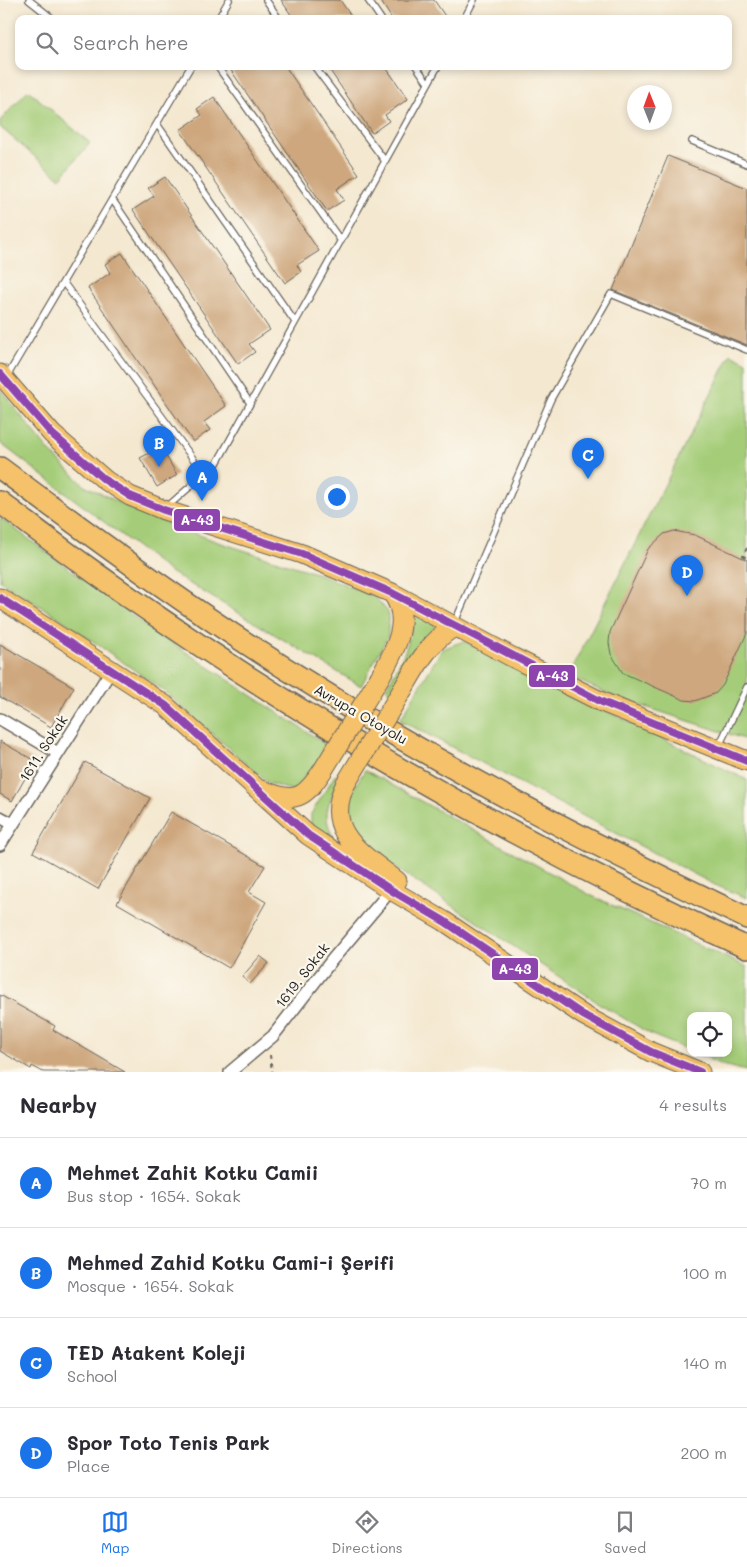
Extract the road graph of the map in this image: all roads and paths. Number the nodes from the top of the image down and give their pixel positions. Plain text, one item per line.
1 (29, 0) edge
2 (229, 0) edge
3 (266, 0) edge
4 (368, 0) edge
5 (474, 0) edge
6 (48, 15) edge
7 (220, 15) edge
8 (277, 15) edge
9 (378, 15) edge
10 (466, 15) edge
11 (189, 70) edge
12 (220, 70) edge
13 (317, 70) edge
14 (419, 70) edge
15 (436, 70) edge
16 (428, 83) junction
17 (157, 124) junction
18 (692, 141) dead end
19 (385, 162) junction
20 (747, 164) edge
21 (112, 199) junction
22 (341, 241) junction
23 (63, 282) junction
24 (295, 322) junction
25 (747, 350) edge
26 (3, 377) edge
27 (250, 403) junction
28 (0, 468) edge
29 (205, 476) junction
30 (0, 502) edge
31 (164, 510) junction
32 (747, 548) edge
33 (747, 558) edge
34 (392, 593) junction
35 (0, 598) edge
36 (454, 627) junction
37 (112, 669) junction
38 (747, 687) edge
39 (0, 719) edge
40 (718, 748) junction
41 (58, 753) junction
42 (747, 761) edge
43 (254, 786) junction
44 (0, 817) edge
45 (13, 824) junction
46 (0, 845) edge
47 (391, 890) junction
48 (747, 918) edge
49 (444, 922) junction
50 (747, 948) edge
51 (269, 1039) junction
52 (230, 1072) edge
53 (272, 1072) edge
54 (700, 1072) edge

1 - 6 lane
2 - 7 lane
3 - 8 lane
4 - 9 lane
5 - 10 lane
11 - 17 lane
12 - 22 lane
13 - 19 lane
14 - 16 lane
15 - 16 lane
16 - 19 lane
17 - 21 lane
17 - 24 lane
18 - 20 lane
19 - 22 lane
21 - 23 lane
21 - 27 lane
22 - 24 lane
23 - 26 lane
23 - 29 lane
24 - 27 lane
25 - 36 lane
26 - 31 main road
27 - 29 lane
28 - 48 highway, Avrupa Otoyolu
29 - 31 lane
30 - 50 highway, Avrupa Otoyolu
31 - 34 main road
32 - 33 path
34 - 36 main road
34 - 43 main road, bridge
35 - 37 main road
36 - 40 main road
36 - 49 main road, bridge
37 - 41 street, 1611. Sokak
37 - 43 main road
38 - 40 lane
39 - 41 street
40 - 42 main road
41 - 45 street, 1611. Sokak
43 - 47 main road
44 - 45 street
45 - 46 street, 1611. Sokak
47 - 49 main road
47 - 51 street, 1619. Sokak
49 - 54 main road
51 - 52 street, 1619. Sokak
51 - 53 path

